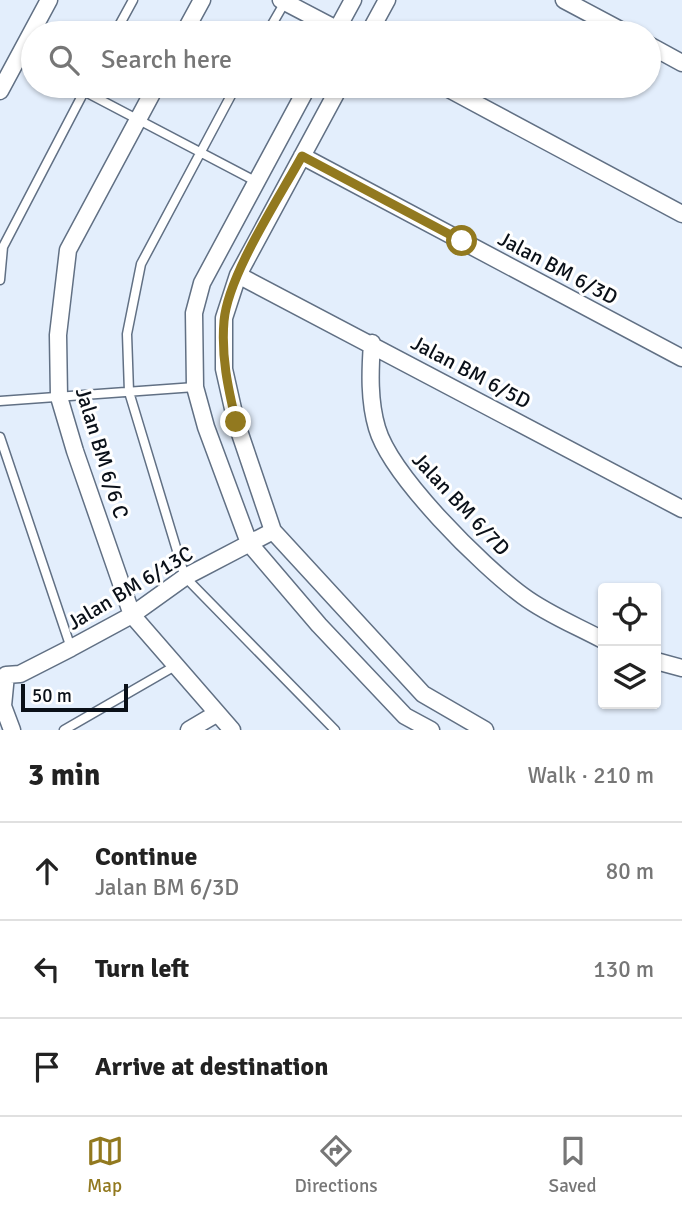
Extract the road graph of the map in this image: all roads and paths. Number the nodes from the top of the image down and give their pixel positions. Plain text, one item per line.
1 (49, 0) edge
2 (133, 0) edge
3 (202, 0) edge
4 (353, 0) edge
5 (387, 0) edge
6 (564, 0) edge
7 (283, 1) edge
8 (41, 21) edge
9 (122, 21) edge
10 (191, 21) edge
11 (273, 21) edge
12 (319, 21) edge
13 (344, 21) edge
14 (376, 21) edge
15 (603, 21) edge
16 (661, 52) edge
17 (682, 63) edge
18 (21, 66) edge
19 (0, 91) edge
20 (81, 98) edge
21 (102, 98) edge
22 (150, 98) edge
23 (229, 98) edge
24 (302, 98) edge
25 (333, 98) edge
26 (465, 98) edge
27 (138, 120) junction
28 (199, 151) junction
29 (302, 156) junction
30 (257, 182) junction
31 (682, 214) edge
32 (239, 275) junction
33 (0, 280) edge
34 (372, 344) junction
35 (682, 358) edge
36 (195, 387) junction
37 (129, 392) junction
38 (59, 397) junction
39 (0, 401) edge
40 (0, 437) edge
41 (682, 509) edge
42 (273, 531) junction
43 (249, 543) junction
44 (185, 577) junction
45 (132, 615) junction
46 (598, 637) edge
47 (71, 648) junction
48 (661, 662) edge
49 (175, 666) junction
50 (682, 668) edge
51 (3, 669) edge
52 (216, 714) junction
53 (400, 723) edge
54 (12, 730) edge
55 (64, 730) edge
56 (189, 730) edge
57 (232, 730) edge
58 (335, 730) edge
59 (431, 730) edge
60 (485, 730) edge

1 - 8 street
2 - 9 lane
3 - 10 street
4 - 13 street
5 - 14 street
6 - 15 street
7 - 11 lane
7 - 12 street
16 - 17 street
18 - 19 street
20 - 33 lane
21 - 27 lane
22 - 27 street, Jalan BM 6/6 C
23 - 28 lane
24 - 30 street
25 - 29 street
26 - 31 street
27 - 28 lane
27 - 38 street, Jalan BM 6/6 C
28 - 30 lane
28 - 37 lane
29 - 32 street
29 - 35 street, Jalan BM 6/3D
30 - 36 street
32 - 34 street, Jalan BM 6/5D
32 - 42 street
34 - 41 street, Jalan BM 6/5D
34 - 46 street, Jalan BM 6/7D
36 - 37 lane
36 - 43 street
37 - 38 lane
37 - 44 lane
38 - 39 lane
38 - 45 street, Jalan BM 6/6 C
40 - 47 lane
42 - 43 street, Jalan BM 6/13C
42 - 60 street
43 - 44 street, Jalan BM 6/13C
43 - 53 street
44 - 45 street, Jalan BM 6/13C
44 - 58 lane
45 - 47 street, Jalan BM 6/13C
45 - 49 street, Jalan BM 6/6 C
47 - 51 street, Jalan BM 6/13C
48 - 50 street
49 - 52 street, Jalan BM 6/6 C
49 - 55 lane
51 - 54 street
52 - 56 street
52 - 57 street, Jalan BM 6/6 C
53 - 59 street

